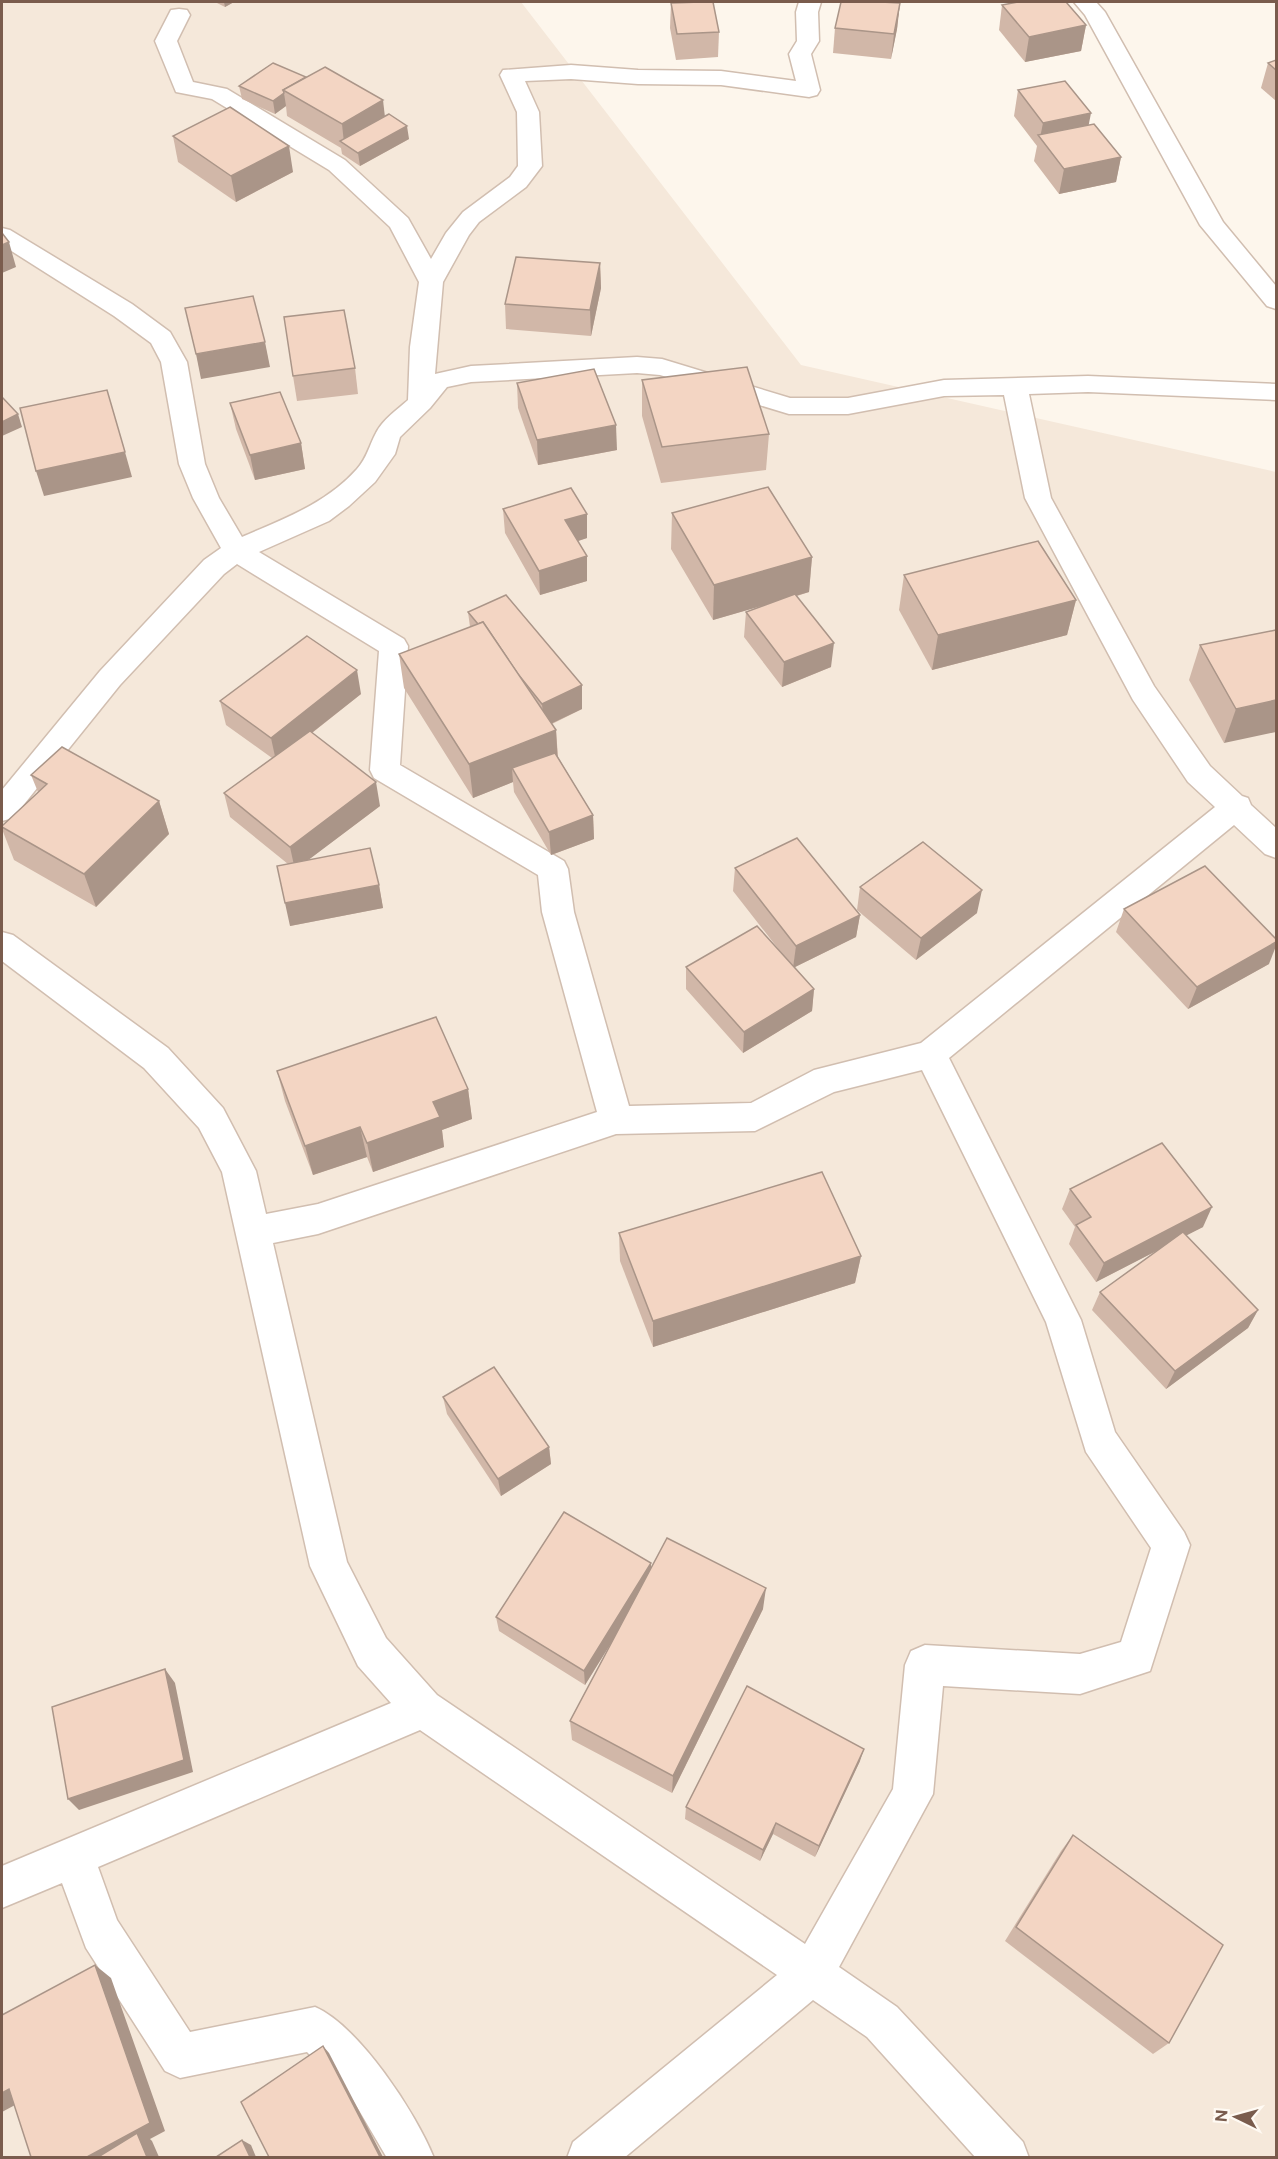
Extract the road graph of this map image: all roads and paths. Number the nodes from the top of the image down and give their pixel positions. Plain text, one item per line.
1 (810, 2) edge
2 (1084, 2) edge
3 (179, 15) dead end
4 (2, 235) edge
5 (431, 282) junction
6 (1276, 301) edge
7 (1015, 386) junction
8 (1276, 392) edge
9 (421, 402) junction
10 (236, 551) junction
11 (1237, 806) junction
12 (2, 810) edge
13 (1276, 846) edge
14 (2, 944) edge
15 (931, 1054) junction
16 (616, 1120) junction
17 (253, 1232) junction
18 (423, 1709) junction
19 (73, 1857) junction
20 (2, 1887) edge
21 (812, 1974) junction
22 (412, 2157) edge
23 (589, 2157) edge
24 (1007, 2157) edge

1 - 5 street
2 - 6 street
3 - 5 street
4 - 10 street
5 - 9 street
7 - 8 street
7 - 9 street
7 - 11 street
9 - 10 street
10 - 12 street
10 - 16 street
11 - 13 street
11 - 15 street
14 - 17 street
15 - 16 street
15 - 21 street
16 - 17 street
17 - 18 street
18 - 19 street
18 - 21 street
19 - 20 street
19 - 22 street
21 - 23 street
21 - 24 street

